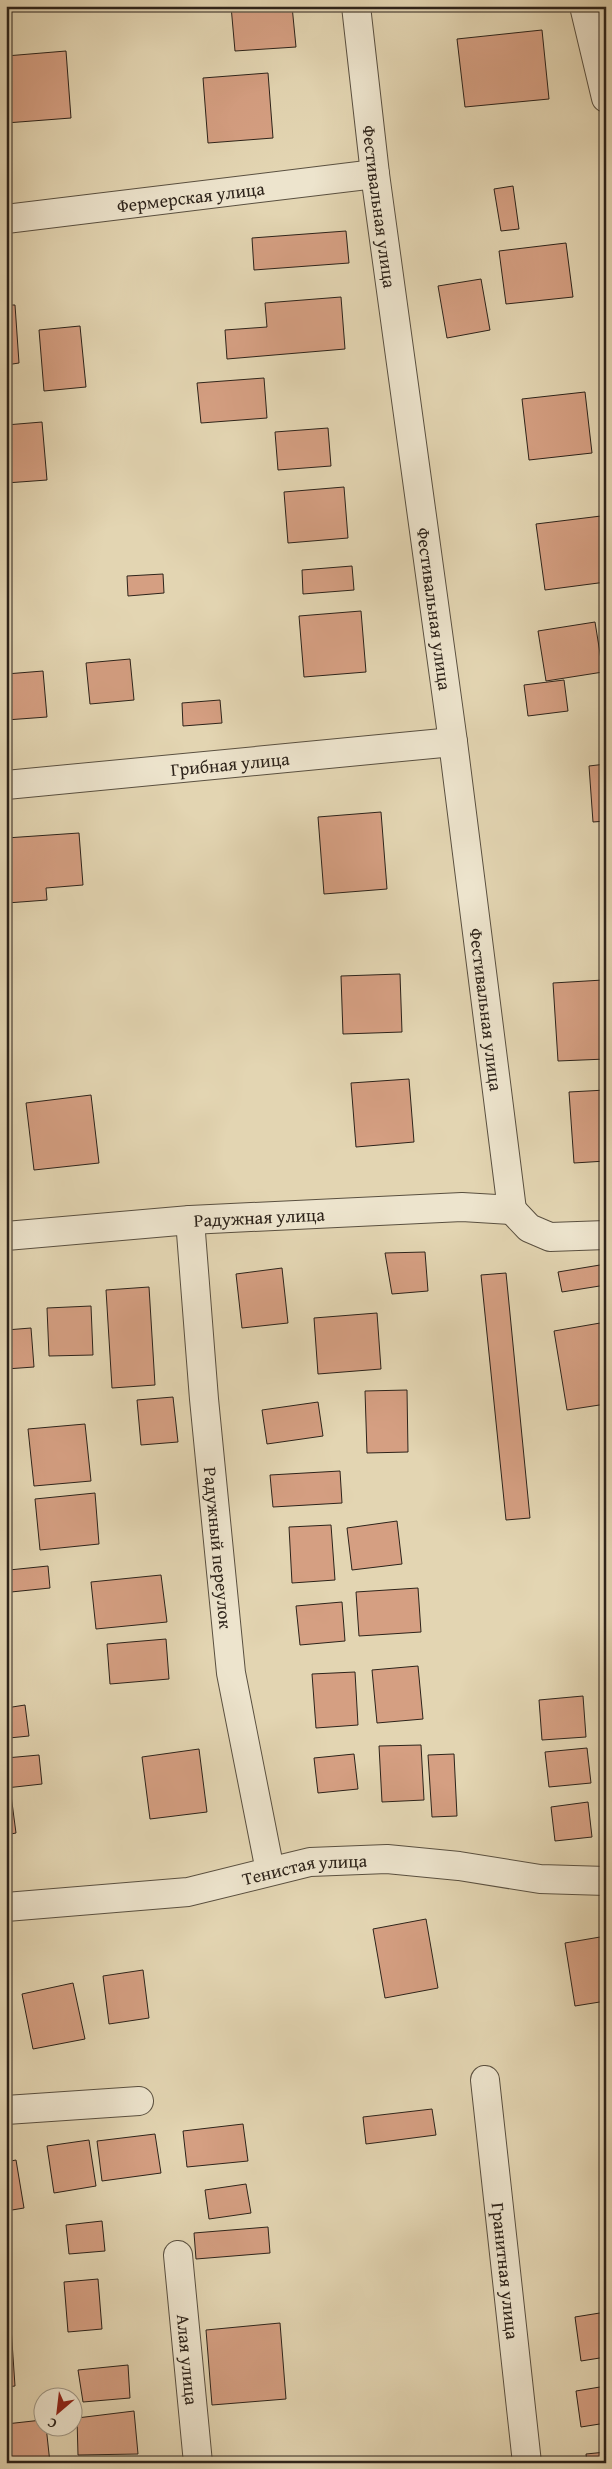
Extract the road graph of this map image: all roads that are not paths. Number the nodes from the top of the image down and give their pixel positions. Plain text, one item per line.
1 (356, 6) edge
2 (584, 6) edge
3 (606, 98) edge
4 (374, 174) junction
5 (6, 219) edge
6 (453, 742) junction
7 (6, 785) edge
8 (512, 1210) junction
9 (190, 1220) junction
10 (606, 1235) edge
11 (6, 1236) edge
12 (270, 1871) junction
13 (606, 1881) edge
14 (6, 1907) edge
15 (485, 2080) dead end
16 (139, 2101) dead end
17 (6, 2110) edge
18 (178, 2255) dead end
19 (198, 2463) edge
20 (527, 2463) edge

1 - 4 street, Фестивальная улица
2 - 3 street
4 - 5 street, Фермерская улица
4 - 6 street, Фестивальная улица
6 - 7 street, Грибная улица
6 - 8 street, Фестивальная улица
8 - 9 street, Радужная улица
8 - 10 street
9 - 11 street, Радужная улица
9 - 12 street, Радужный переулок
12 - 13 street, Тенистая улица
12 - 14 street, Тенистая улица
15 - 20 street, Гранитная улица
16 - 17 street
18 - 19 street, Алая улица

